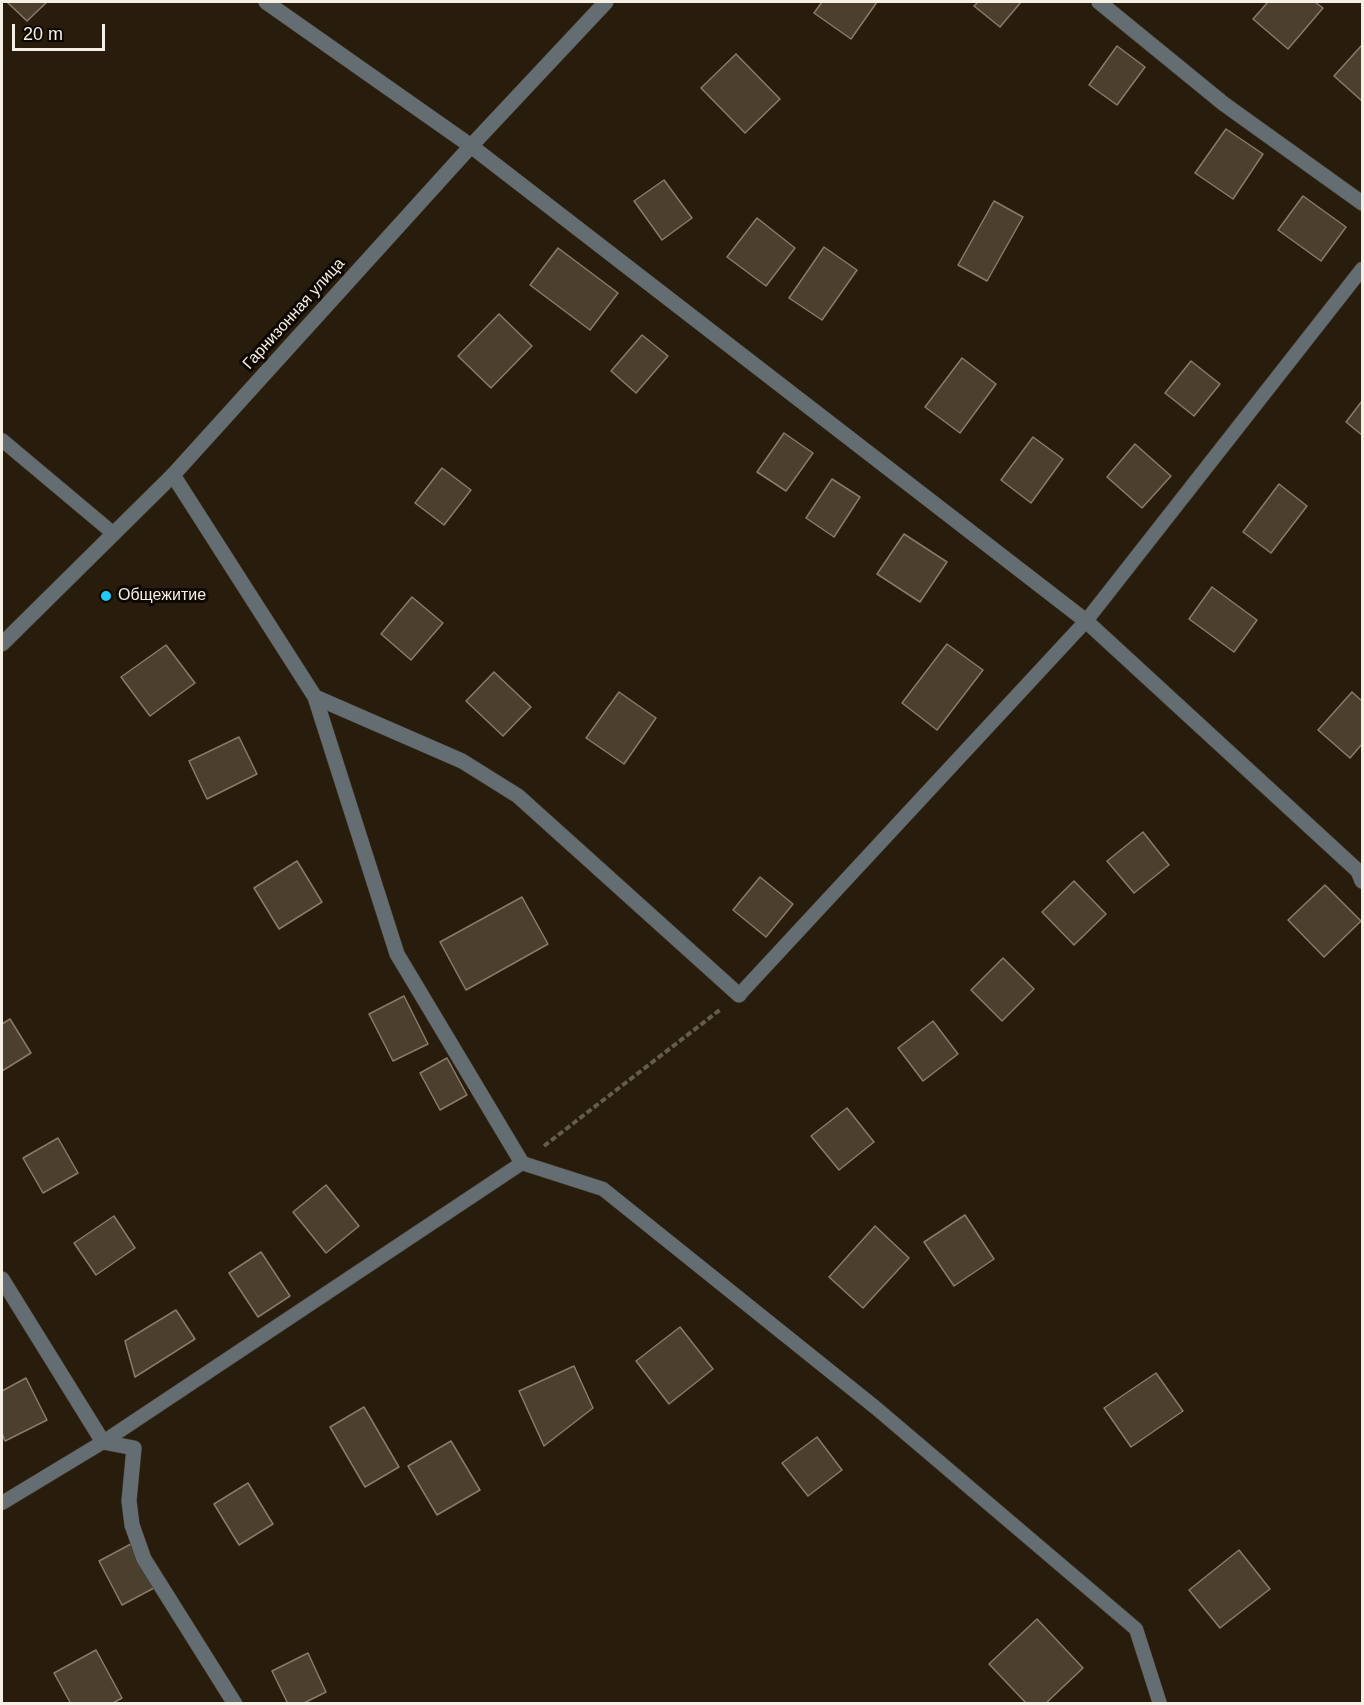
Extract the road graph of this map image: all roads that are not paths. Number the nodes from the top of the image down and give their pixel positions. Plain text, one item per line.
1 (266, 2) edge
2 (606, 2) edge
3 (1099, 2) edge
4 (471, 146) junction
5 (1362, 203) edge
6 (1362, 268) edge
7 (2, 440) edge
8 (173, 475) junction
9 (114, 534) junction
10 (1086, 621) junction
11 (2, 644) edge
12 (315, 698) junction
13 (1362, 880) edge
14 (739, 995) joint
15 (522, 1163) junction
16 (2, 1279) edge
17 (103, 1442) junction
18 (2, 1503) edge
19 (235, 1704) edge
20 (1160, 1704) edge

1 - 4 street
2 - 4 street, Гарнизонная улица
3 - 5 street
4 - 8 street, Гарнизонная улица
4 - 10 street
6 - 10 lane
7 - 9 lane
8 - 9 street, Гарнизонная улица
8 - 12 street
9 - 11 street, Гарнизонная улица
10 - 13 street
10 - 14 lane
12 - 14 street
12 - 15 street
15 - 17 lane
15 - 20 lane
16 - 17 street
17 - 18 lane
17 - 19 street

